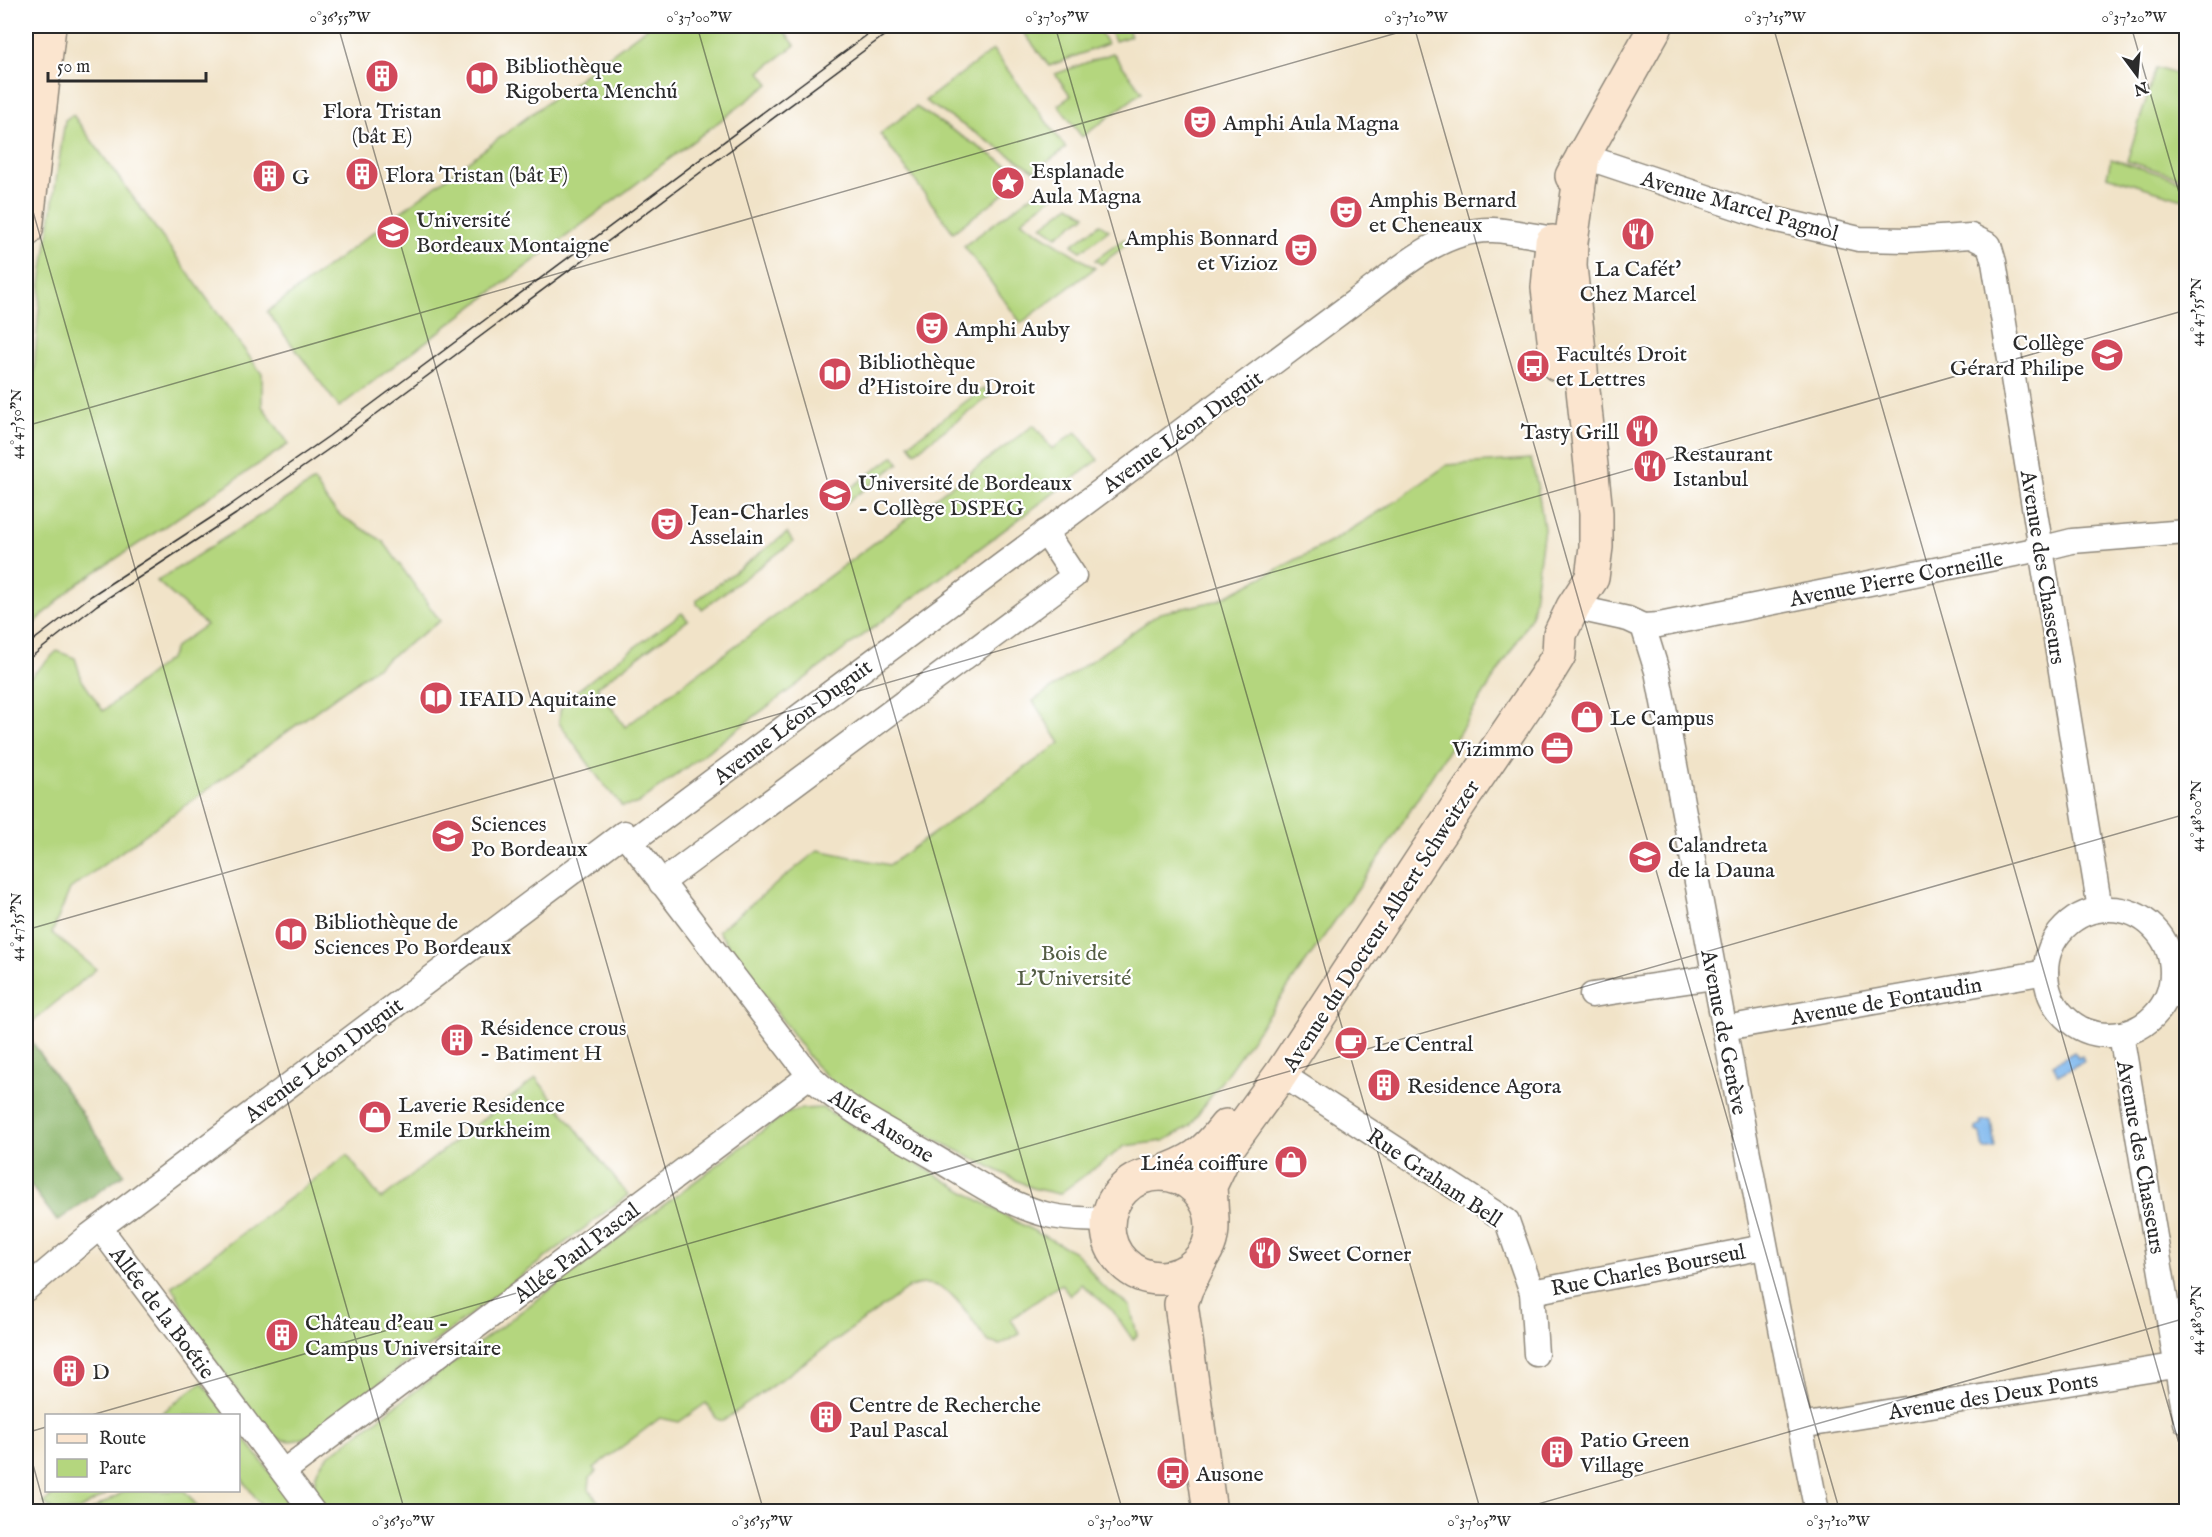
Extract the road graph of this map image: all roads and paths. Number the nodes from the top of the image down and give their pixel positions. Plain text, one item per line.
1 (1656, 26) edge
2 (47, 35) edge
3 (1583, 156) junction
4 (26, 230) edge
5 (1971, 236) joint
6 (1552, 239) junction
7 (1045, 532) junction
8 (2187, 532) edge
9 (2040, 549) junction
10 (1567, 620) junction
11 (1643, 626) junction
12 (627, 837) junction
13 (661, 883) junction
14 (2100, 909) junction
15 (2178, 949) edge
16 (2046, 972) junction
17 (1714, 977) junction
18 (1592, 995) dead end
19 (1725, 1028) junction
20 (2121, 1034) junction
21 (1281, 1074) junction
22 (809, 1075) junction
23 (1158, 1174) junction
24 (1212, 1219) junction
25 (1107, 1220) junction
26 (99, 1228) junction
27 (1764, 1247) junction
28 (1201, 1259) junction
29 (1135, 1273) junction
30 (26, 1289) edge
31 (1532, 1292) junction
32 (1536, 1354) dead end
33 (2182, 1365) edge
34 (2187, 1422) edge
35 (1800, 1426) junction
36 (284, 1471) junction
37 (313, 1512) edge
38 (1197, 1512) edge
39 (1210, 1512) edge
40 (1816, 1512) edge

1 - 3 main road, Avenue du Docteur Albert Schweitzer
2 - 4 main road
3 - 5 street, Avenue Marcel Pagnol
3 - 6 main road, Avenue du Docteur Albert Schweitzer
3 - 10 main road, Avenue du Docteur Albert Schweitzer
5 - 9 street, Avenue des Chasseurs
6 - 7 street, Avenue Léon Duguit
6 - 10 main road, Avenue du Docteur Albert Schweitzer
7 - 12 street, Avenue Léon Duguit
7 - 13 street
8 - 9 street, Avenue Pierre Corneille
9 - 11 street, Avenue Pierre Corneille
9 - 14 street, Avenue des Chasseurs
10 - 11 street
10 - 21 main road, Avenue du Docteur Albert Schweitzer
10 - 23 main road, Avenue du Docteur Albert Schweitzer
11 - 17 street, Avenue de Genève
12 - 13 street, Allée Ausone
12 - 26 street, Avenue Léon Duguit
13 - 22 street, Allée Ausone
14 - 15 street
14 - 16 street
15 - 20 street
16 - 19 street, Avenue de Fontaudin
16 - 20 street
17 - 18 street
17 - 19 street, Avenue de Genève
19 - 27 street, Avenue de Genève
20 - 33 street, Avenue des Chasseurs
21 - 24 main road, Avenue du Docteur Albert Schweitzer
21 - 31 street, Rue Graham Bell
22 - 25 street, Allée Ausone
22 - 36 street, Allée Paul Pascal
23 - 24 main road
23 - 25 main road
24 - 28 main road
25 - 29 main road
26 - 30 street, Avenue Léon Duguit
26 - 36 street, Allée de la Boétie
27 - 31 street, Rue Charles Bourseul
27 - 35 street, Avenue de Genève
28 - 29 main road
28 - 39 main road
29 - 38 main road
31 - 32 street, Rue Graham Bell
33 - 34 street, Avenue des Chasseurs
33 - 35 street, Avenue des Deux Ponts
35 - 40 street, Avenue de Genève
36 - 37 street, Allée de la Boétie

